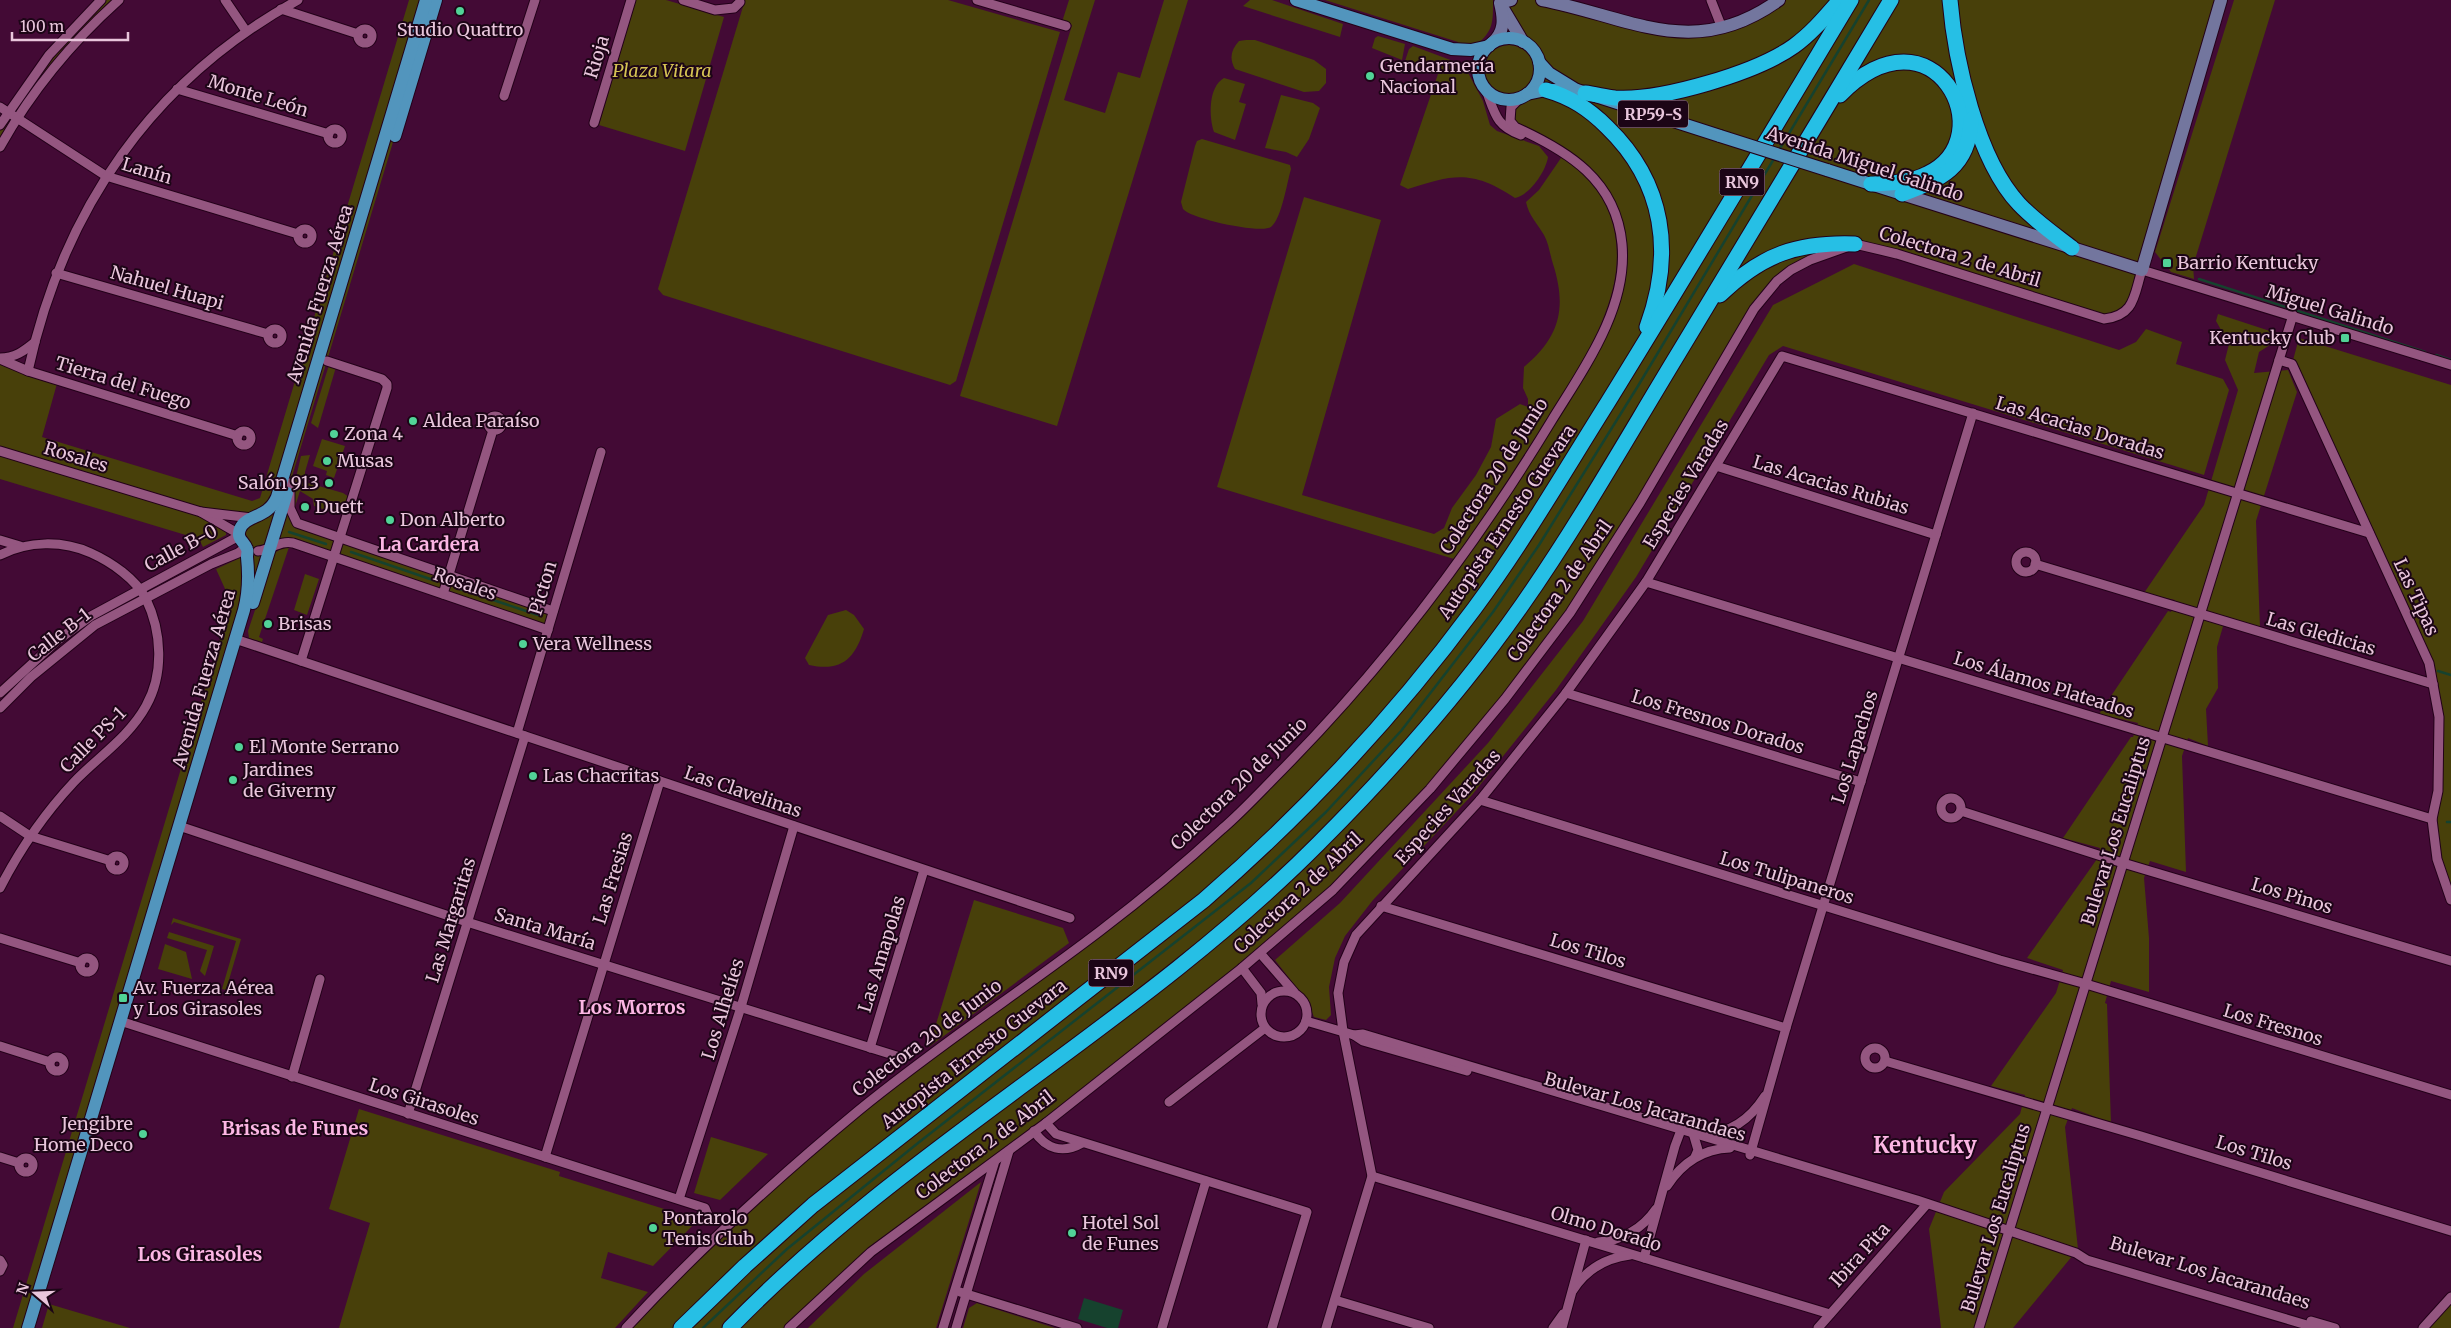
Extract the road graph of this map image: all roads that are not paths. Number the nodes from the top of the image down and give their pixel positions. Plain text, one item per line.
1 (100, 0) edge
2 (119, 0) edge
3 (225, 0) edge
4 (298, 0) edge
5 (426, 0) edge
6 (436, 0) edge
7 (529, 0) edge
8 (535, 0) edge
9 (631, 0) edge
10 (683, 0) edge
11 (977, 0) edge
12 (1296, 0) edge
13 (1542, 0) edge
14 (1711, 0) edge
15 (1778, 0) edge
16 (1840, 0) edge
17 (1851, 0) edge
18 (1891, 0) edge
19 (1950, 0) edge
20 (2221, 0) edge
21 (1503, 1) edge
22 (740, 2) dead end
23 (281, 9) junction
24 (1066, 26) dead end
25 (1722, 28) junction
26 (246, 31) junction
27 (358, 34) dead end
28 (1523, 42) junction
29 (1491, 44) junction
30 (1452, 49) junction
31 (1539, 62) junction
32 (1478, 68) junction
33 (511, 73) junction
34 (177, 89) junction
35 (1486, 90) junction
36 (1546, 90) junction
37 (1581, 92) junction
38 (504, 96) dead end
39 (1524, 96) junction
40 (400, 105) junction
41 (1971, 106) junction
42 (4, 110) edge
43 (1825, 110) junction
44 (17, 119) junction
45 (594, 123) dead end
46 (0, 125) edge
47 (328, 134) dead end
48 (1534, 137) junction
49 (0, 147) edge
50 (106, 176) junction
51 (1871, 184) junction
52 (1902, 194) junction
53 (298, 234) dead end
54 (1855, 244) junction
55 (2072, 248) junction
56 (2142, 270) junction
57 (56, 273) junction
58 (2293, 315) junction
59 (1698, 321) junction
60 (268, 334) dead end
61 (35, 341) junction
62 (1782, 356) joint
63 (0, 358) edge
64 (2279, 360) junction
65 (327, 361) junction
66 (1633, 363) junction
67 (2451, 365) edge
68 (28, 371) junction
69 (1973, 413) junction
70 (493, 430) dead end
71 (238, 436) dead end
72 (0, 451) edge
73 (601, 452) dead end
74 (1716, 466) junction
75 (290, 483) junction
76 (2238, 492) junction
77 (201, 512) junction
78 (253, 518) junction
79 (2369, 532) junction
80 (1936, 535) junction
81 (340, 538) junction
82 (0, 540) edge
83 (255, 543) junction
84 (20, 546) junction
85 (0, 555) edge
86 (334, 556) junction
87 (2035, 564) dead end
88 (449, 575) junction
89 (1646, 582) junction
90 (138, 589) junction
91 (443, 594) junction
92 (145, 599) junction
93 (553, 611) junction
94 (2200, 615) junction
95 (548, 630) junction
96 (238, 640) junction
97 (1898, 658) junction
98 (301, 661) junction
99 (26, 668) junction
100 (31, 677) junction
101 (2433, 684) junction
102 (0, 693) edge
103 (1566, 693) junction
104 (0, 708) edge
105 (521, 735) junction
106 (2162, 738) junction
107 (660, 782) junction
108 (1861, 782) junction
109 (1480, 800) junction
110 (1960, 811) dead end
111 (0, 816) edge
112 (2432, 819) junction
113 (794, 826) junction
114 (182, 828) junction
115 (30, 836) junction
116 (111, 861) dead end
117 (2123, 863) junction
118 (924, 870) junction
119 (0, 888) edge
120 (2451, 900) edge
121 (1381, 906) junction
122 (1823, 906) junction
123 (1070, 918) dead end
124 (467, 922) junction
125 (0, 938) edge
126 (1260, 953) junction
127 (2451, 962) edge
128 (80, 963) dead end
129 (604, 964) junction
130 (1242, 968) junction
131 (320, 979) dead end
132 (2086, 984) junction
133 (1294, 993) junction
134 (1262, 1004) junction
135 (740, 1007) junction
136 (1306, 1021) junction
137 (124, 1022) junction
138 (1265, 1028) junction
139 (1786, 1028) junction
140 (1343, 1031) junction
141 (0, 1046) edge
142 (870, 1048) junction
143 (903, 1058) dead end
144 (1885, 1061) dead end
145 (50, 1062) dead end
146 (292, 1077) junction
147 (1768, 1091) junction
148 (2451, 1095) edge
149 (1169, 1102) dead end
150 (2047, 1108) junction
151 (408, 1114) junction
152 (1046, 1123) junction
153 (1737, 1125) junction
154 (1034, 1131) junction
155 (1680, 1132) junction
156 (1696, 1135) junction
157 (1756, 1136) junction
158 (1082, 1143) junction
159 (1675, 1146) junction
160 (1734, 1148) junction
161 (1009, 1150) junction
162 (1751, 1152) junction
163 (0, 1157) edge
164 (545, 1157) junction
165 (1692, 1159) junction
166 (995, 1160) junction
167 (19, 1163) dead end
168 (1372, 1176) junction
169 (1206, 1181) junction
170 (1664, 1190) junction
171 (679, 1200) junction
172 (1927, 1204) junction
173 (1659, 1205) junction
174 (710, 1220) dead end
175 (2451, 1231) edge
176 (1631, 1232) junction
177 (2009, 1232) junction
178 (1649, 1241) junction
179 (1593, 1242) junction
180 (1631, 1254) junction
181 (2076, 1254) junction
182 (1581, 1256) junction
183 (1644, 1258) junction
184 (0, 1260) edge
185 (1598, 1265) junction
186 (0, 1271) edge
187 (955, 1291) junction
188 (966, 1294) junction
189 (1570, 1295) junction
190 (2451, 1297) edge
191 (1335, 1300) junction
192 (1566, 1308) junction
193 (1830, 1314) junction
194 (28, 1328) edge
195 (35, 1328) edge
196 (626, 1328) edge
197 (681, 1328) edge
198 (730, 1328) edge
199 (788, 1328) edge
200 (943, 1328) edge
201 (956, 1328) edge
202 (1077, 1328) edge
203 (1162, 1328) edge
204 (1272, 1328) edge
205 (1326, 1328) edge
206 (1429, 1328) edge
207 (1553, 1328) edge
208 (1562, 1328) edge
209 (1818, 1328) edge
210 (1979, 1328) edge
211 (2317, 1328) edge
212 (2335, 1328) edge
213 (2423, 1328) edge

1 - 42 street
2 - 44 street
3 - 26 street
4 - 23 street
5 - 40 main road, Avenida Fuerza Aérea
6 - 40 main road, Avenida Fuerza Aérea
7 - 33 street
8 - 33 street
9 - 45 street, Rioja
10 - 22 street
11 - 24 street
12 - 30 main road
13 - 25 main road
14 - 25 street
15 - 25 main road
16 - 37 highway
17 - 66 highway, Autopista Ernesto Guevara / RN9
18 - 43 highway, RN9
19 - 41 highway
20 - 56 main road, Colectora 2 de Abril
21 - 28 main road
21 - 29 main road
23 - 26 street
23 - 27 street
26 - 34 street
28 - 29 main road
28 - 31 main road
29 - 30 main road
29 - 32 main road
30 - 32 main road
31 - 37 main road, Avenida Miguel Galindo / RP59-S
31 - 39 main road
32 - 35 main road
33 - 38 street
34 - 47 street, Monte León
34 - 50 street
35 - 39 main road
35 - 48 street, Colectora 20 de Junio
36 - 37 main road, Avenida Miguel Galindo / RP59-S
36 - 39 main road, Avenida Miguel Galindo / RP59-S
36 - 66 highway
37 - 51 main road, Avenida Miguel Galindo / RP59-S, bridge
39 - 48 street, Colectora 20 de Junio
40 - 65 main road, Avenida Fuerza Aérea
40 - 78 main road, Avenida Fuerza Aérea
41 - 52 highway
41 - 55 highway
42 - 44 street, Lanín
42 - 46 street
43 - 51 highway
43 - 59 highway, RN9
44 - 49 street
44 - 50 street, Lanín
48 - 196 street, Colectora 20 de Junio
50 - 53 street, Lanín
50 - 57 street
51 - 52 main road, Avenida Miguel Galindo / RP59-S
52 - 55 main road, Avenida Miguel Galindo / RP59-S
54 - 56 street, Colectora 2 de Abril
54 - 59 highway
54 - 126 street, Colectora 2 de Abril
55 - 56 main road, Avenida Miguel Galindo / RP59-S
56 - 58 street, Miguel Galindo
57 - 60 street, Nahuel Huapi
57 - 61 street
58 - 64 street, Bulevar Los Eucaliptus
58 - 67 street, Miguel Galindo
59 - 198 highway, RN9
61 - 63 street
61 - 68 street
62 - 69 street, Las Acacias Doradas
62 - 74 street, Especies Varadas
63 - 68 street, Tierra del Fuego
64 - 76 street, Bulevar Los Eucaliptus
64 - 79 street, Las Tipas
65 - 75 main road, Avenida Fuerza Aérea
65 - 81 street
66 - 197 highway, Autopista Ernesto Guevara / RN9
68 - 71 street, Tierra del Fuego
69 - 76 street, Las Acacias Doradas
69 - 80 street, Los Lapachos
70 - 88 street
72 - 77 street, Rosales
73 - 93 street, Picton
74 - 80 street, Las Acacias Rubias
74 - 89 street, Especies Varadas
75 - 81 street, Rosales
75 - 83 main road, Avenida Fuerza Aérea
76 - 79 street, Las Acacias Doradas
76 - 94 street, Bulevar Los Eucaliptus
77 - 78 street, Rosales
77 - 83 street, Rosales
78 - 83 main road, Avenida Fuerza Aérea
78 - 83 main road
79 - 101 street, Las Tipas
80 - 97 street, Los Lapachos
81 - 86 street
81 - 88 street, Rosales
82 - 84 street
83 - 86 street, Rosales
83 - 90 street, Calle B-0
83 - 92 street, Calle B-0
83 - 96 main road, Avenida Fuerza Aérea
83 - 96 main road, Avenida Fuerza Aérea
84 - 85 street
84 - 90 street, Calle PS-1
86 - 91 street, Rosales
86 - 98 street
87 - 94 street, Las Gledicias
88 - 91 street
88 - 93 street, Rosales
89 - 97 street, Los Álamos Plateados
89 - 103 street, Especies Varadas
90 - 92 street, Calle PS-1
90 - 99 street, Calle B-1
91 - 95 street, Rosales
92 - 100 street, Calle B-1
92 - 115 street, Calle PS-1
93 - 95 street, Picton
94 - 101 street, Las Gledicias
94 - 106 street, Bulevar Los Eucaliptus
95 - 105 street, Picton
96 - 98 street, Las Clavelinas
96 - 114 main road, Avenida Fuerza Aérea
97 - 106 street, Los Álamos Plateados
97 - 108 street, Los Lapachos
98 - 105 street, Las Clavelinas
99 - 100 street
99 - 102 street, Calle B-1
100 - 104 street, Calle B-1
101 - 112 street, Las Tipas
103 - 108 street, Los Fresnos Dorados
103 - 109 street, Especies Varadas
105 - 107 street, Las Clavelinas
105 - 124 street, Las Margaritas
106 - 112 street, Los Álamos Plateados
106 - 117 street, Bulevar Los Eucaliptus
107 - 113 street, Las Clavelinas
107 - 129 street, Las Fresias
108 - 122 street, Los Lapachos
109 - 121 street, Especies Varadas
109 - 122 street, Los Tulipaneros
110 - 117 street, Los Pinos
111 - 115 street
112 - 120 street, Las Tipas
113 - 118 street, Las Clavelinas
113 - 135 street, Los Alhelíes
114 - 124 street, Santa María
114 - 137 main road, Avenida Fuerza Aérea
115 - 116 street
115 - 119 street, Calle PS-1
117 - 127 street, Los Pinos
117 - 132 street, Bulevar Los Eucaliptus
118 - 123 street, Las Clavelinas
118 - 142 street, Las Amapolas
121 - 139 street, Los Tilos
121 - 140 street, Especies Varadas
122 - 132 street, Los Tulipaneros
122 - 139 street, Los Lapachos
124 - 129 street, Santa María
124 - 151 street, Las Margaritas
125 - 128 street
126 - 130 street, Colectora 2 de Abril
126 - 133 street
129 - 135 street, Santa María
129 - 164 street, Las Fresias
130 - 134 street
130 - 152 street, Colectora 2 de Abril
131 - 146 street
132 - 148 street, Los Fresnos
132 - 150 street, Bulevar Los Eucaliptus
133 - 134 street
133 - 136 street
134 - 138 street
135 - 142 street, Santa María
135 - 171 street, Los Alhelíes
136 - 138 street
136 - 140 street, Bulevar Los Jacarandaes
137 - 146 street, Los Girasoles
137 - 194 main road, Avenida Fuerza Aérea
137 - 195 main road, Avenida Fuerza Aérea
138 - 149 street
139 - 147 street, Los Lapachos
140 - 155 street, Bulevar Los Jacarandaes
140 - 168 street, Especies Varadas
141 - 145 street
142 - 143 street, Santa María
144 - 150 street, Los Tilos
146 - 151 street, Los Girasoles
147 - 153 street, Los Lapachos
147 - 157 street, Los Lapachos
150 - 175 street, Los Tilos
150 - 177 street, Bulevar Los Eucaliptus
151 - 164 street, Los Girasoles
152 - 154 street, Colectora 2 de Abril
152 - 158 street
153 - 156 street
153 - 157 street
153 - 160 street
154 - 158 street
154 - 161 street, Colectora 2 de Abril
155 - 156 street, Bulevar Los Jacarandaes
155 - 159 street
156 - 160 street, Bulevar Los Jacarandaes
156 - 165 street
157 - 162 street, Los Lapachos
158 - 169 street
159 - 165 street
159 - 170 street
160 - 162 street, Bulevar Los Jacarandaes
160 - 165 street
161 - 166 street, Colectora 2 de Abril
161 - 188 street
162 - 172 street, Bulevar Los Jacarandaes
163 - 167 street
164 - 171 street, Los Girasoles
165 - 170 street
166 - 187 street
166 - 199 street, Colectora 2 de Abril
168 - 179 street, Olmo Dorado
168 - 191 street, Especies Varadas
169 - 203 street
169 - 204 street
170 - 173 street
171 - 174 street, Los Girasoles
172 - 177 street, Bulevar Los Jacarandaes
172 - 193 street, Ibira Pita
173 - 176 street
173 - 178 street
176 - 178 street
176 - 179 street
176 - 180 street
177 - 181 street, Bulevar Los Jacarandaes
177 - 210 street, Bulevar Los Eucaliptus
178 - 183 street
179 - 180 street, Olmo Dorado
179 - 182 street
179 - 185 street
180 - 183 street, Olmo Dorado
180 - 185 street
181 - 211 street, Bulevar Los Jacarandaes
181 - 212 street, Bulevar Los Jacarandaes
182 - 185 street
182 - 189 street
183 - 193 street, Olmo Dorado
184 - 186 street
185 - 189 street
187 - 188 street
187 - 200 street
188 - 201 street
188 - 202 street
189 - 192 street
190 - 213 street
191 - 205 street, Especies Varadas
191 - 206 street
192 - 207 street
192 - 208 street
193 - 209 street, Ibira Pita

